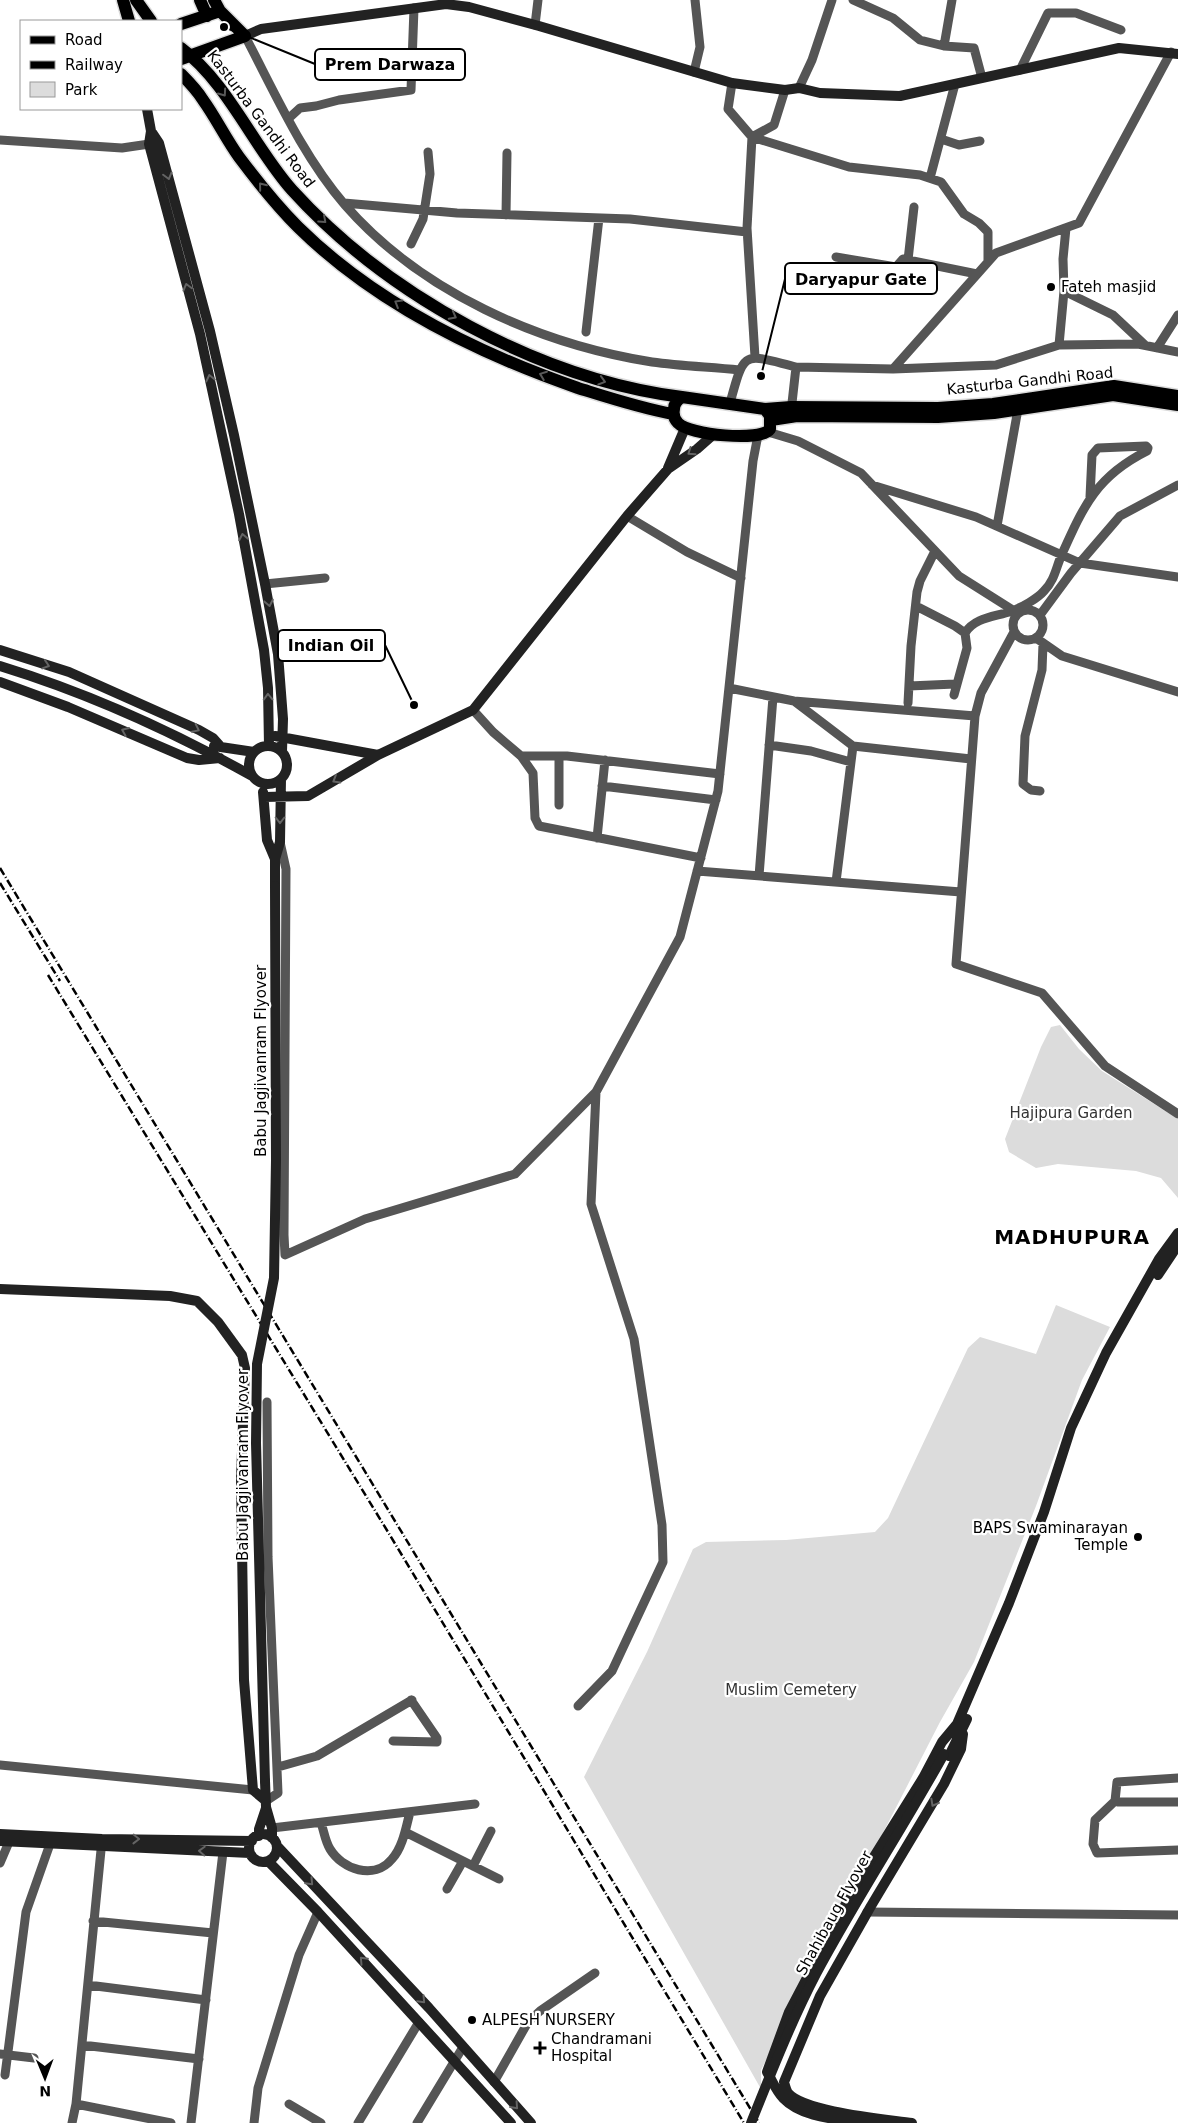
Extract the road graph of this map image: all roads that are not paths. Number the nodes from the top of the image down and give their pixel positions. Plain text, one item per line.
1 (123, 0) edge
2 (136, 0) edge
3 (200, 0) edge
4 (538, 0) edge
5 (695, 0) edge
6 (832, 0) edge
7 (853, 0) edge
8 (952, 0) edge
9 (469, 4) edge
10 (217, 5) edge
11 (414, 8) junction
12 (207, 16) junction
13 (128, 20) edge
14 (150, 20) edge
15 (182, 24) edge
16 (535, 25) junction
17 (1121, 30) dead end
18 (245, 36) junction
19 (217, 46) junction
20 (944, 46) junction
21 (1175, 51) edge
22 (185, 54) edge
23 (1020, 70) junction
24 (694, 72) junction
25 (209, 74) junction
26 (182, 75) edge
27 (982, 78) junction
28 (732, 83) junction
29 (955, 84) junction
30 (799, 88) junction
31 (784, 90) junction
32 (147, 110) edge
33 (288, 119) junction
34 (752, 137) junction
35 (941, 139) junction
36 (0, 140) edge
37 (980, 141) dead end
38 (154, 143) junction
39 (428, 152) dead end
40 (507, 153) dead end
41 (930, 178) junction
42 (344, 204) junction
43 (914, 207) dead end
44 (424, 211) junction
45 (506, 215) junction
46 (599, 218) junction
47 (1066, 228) junction
48 (747, 232) junction
49 (411, 244) dead end
50 (836, 257) dead end
51 (908, 260) junction
52 (988, 261) junction
53 (977, 274) junction
54 (1064, 291) junction
55 (1178, 315) edge
56 (586, 332) dead end
57 (1059, 345) junction
58 (1146, 346) junction
59 (1157, 348) junction
60 (1178, 352) edge
61 (755, 357) junction
62 (796, 367) junction
63 (893, 369) junction
64 (739, 370) junction
65 (1178, 396) edge
66 (682, 397) junction
67 (730, 403) junction
68 (1178, 405) edge
69 (765, 409) junction
70 (1018, 409) junction
71 (791, 412) junction
72 (673, 414) junction
73 (685, 428) junction
74 (766, 429) junction
75 (714, 434) junction
76 (668, 469) junction
77 (872, 485) junction
78 (1178, 485) edge
79 (1090, 497) junction
80 (627, 516) junction
81 (997, 526) junction
82 (935, 551) junction
83 (1061, 554) junction
84 (1080, 563) junction
85 (1178, 577) edge
86 (325, 578) dead end
87 (741, 578) junction
88 (265, 584) junction
89 (916, 606) junction
90 (1016, 612) junction
91 (1040, 615) junction
92 (1014, 632) junction
93 (965, 633) junction
94 (1040, 641) junction
95 (0, 650) edge
96 (0, 666) edge
97 (0, 682) edge
98 (955, 684) junction
99 (909, 686) junction
100 (729, 688) junction
101 (1178, 692) edge
102 (954, 695) dead end
103 (773, 697) junction
104 (794, 701) junction
105 (908, 703) dead end
106 (473, 710) junction
107 (975, 716) junction
108 (282, 737) junction
109 (269, 741) junction
110 (194, 743) junction
111 (769, 745) junction
112 (853, 746) junction
113 (221, 747) junction
114 (282, 751) junction
115 (254, 752) junction
116 (378, 755) junction
117 (521, 756) junction
118 (559, 756) junction
119 (220, 758) junction
120 (971, 759) junction
121 (604, 760) junction
122 (851, 762) junction
123 (720, 774) junction
124 (252, 776) junction
125 (281, 779) junction
126 (262, 783) junction
127 (602, 786) junction
128 (1040, 791) dead end
129 (264, 797) junction
130 (280, 798) junction
131 (716, 800) junction
132 (559, 805) dead end
133 (597, 838) junction
134 (280, 842) junction
135 (701, 858) junction
136 (275, 859) junction
137 (697, 872) junction
138 (759, 876) junction
139 (836, 882) junction
140 (961, 892) junction
141 (596, 1092) junction
142 (1178, 1114) edge
143 (1178, 1233) edge
144 (1178, 1244) edge
145 (0, 1289) edge
146 (267, 1402) dead end
147 (578, 1706) dead end
148 (960, 1725) junction
149 (393, 1741) dead end
150 (946, 1755) junction
151 (0, 1765) edge
152 (278, 1767) junction
153 (1178, 1778) edge
154 (253, 1790) junction
155 (1115, 1801) junction
156 (1178, 1802) edge
157 (266, 1804) junction
158 (475, 1804) dead end
159 (410, 1812) junction
160 (321, 1823) junction
161 (490, 1831) dead end
162 (405, 1832) junction
163 (0, 1834) edge
164 (274, 1837) junction
165 (255, 1838) junction
166 (4, 1842) edge
167 (102, 1843) junction
168 (50, 1844) junction
169 (1178, 1850) edge
170 (223, 1852) junction
171 (250, 1853) junction
172 (268, 1861) junction
173 (463, 1861) junction
174 (0, 1863) edge
175 (473, 1866) junction
176 (499, 1879) dead end
177 (447, 1889) dead end
178 (318, 1912) junction
179 (868, 1912) junction
180 (1178, 1915) edge
181 (93, 1921) junction
182 (213, 1933) junction
183 (395, 1972) junction
184 (594, 1973) dead end
185 (382, 1981) junction
186 (88, 1984) junction
187 (206, 2000) junction
188 (419, 2022) junction
189 (82, 2045) junction
190 (463, 2047) junction
191 (4, 2055) edge
192 (34, 2058) dead end
193 (199, 2058) junction
194 (455, 2061) junction
195 (5, 2074) dead end
196 (494, 2082) junction
197 (76, 2104) junction
198 (289, 2104) dead end
199 (72, 2123) edge
200 (170, 2123) edge
201 (191, 2123) edge
202 (254, 2123) edge
203 (321, 2123) edge
204 (358, 2123) edge
205 (417, 2123) edge
206 (511, 2123) edge
207 (531, 2123) edge
208 (751, 2123) edge
209 (758, 2123) edge
210 (863, 2123) edge
211 (912, 2123) edge

1 - 13 main road
2 - 14 main road
3 - 12 main road
4 - 16 street
5 - 24 street
6 - 30 street
7 - 20 street
8 - 20 street
9 - 11 street
9 - 16 street
10 - 12 main road
10 - 18 main road
11 - 18 street
11 - 33 street
12 - 15 main road
16 - 24 street
17 - 23 street
18 - 19 main road
18 - 33 street
19 - 22 main road
19 - 25 main road
20 - 27 street
21 - 23 street
21 - 47 street
22 - 25 main road, Kasturba Gandhi Road
23 - 27 street
24 - 28 street
25 -> 66 main road, Kasturba Gandhi Road
72 -> 26 main road
27 - 29 street
28 - 31 street
28 - 34 street
29 - 30 street
29 - 35 street
30 - 31 street
31 - 34 street
32 - 38 street
33 - 42 street
34 - 41 street
34 - 48 street
35 - 37 street
35 - 41 street
36 - 38 street
38 -> 88 street
109 -> 38 street
39 - 44 street
40 - 45 street
41 - 52 street
42 - 44 street
42 - 64 street
43 - 51 street
44 - 45 street
44 - 49 street
45 - 46 street
46 - 48 street
46 - 56 street
47 - 52 street
47 - 54 street
48 - 61 street
50 - 51 street
51 - 53 street
52 - 53 street
53 - 63 street
54 - 57 street
54 - 58 street
55 - 59 street
57 - 58 street
57 - 63 street
58 - 59 street
59 - 60 street
61 - 62 street
61 - 64 street
62 - 63 street
62 - 71 street
64 - 67 street
65 - 71 main road, Kasturba Gandhi Road
66 - 67 main road, Kasturba Gandhi Road
66 - 72 main road
67 - 69 main road, Kasturba Gandhi Road
68 - 70 main road, Kasturba Gandhi Road
69 - 71 main road, Kasturba Gandhi Road
69 - 74 main road
70 - 71 main road, Kasturba Gandhi Road
70 - 81 street
71 - 74 main road, Kasturba Gandhi Road
72 - 73 main road
73 - 75 main road, Kasturba Gandhi Road
73 - 76 street
74 - 75 main road, Kasturba Gandhi Road
74 - 77 street
74 - 87 street
75 -> 76 street
76 - 80 street
77 - 81 street
77 - 82 street
78 - 84 street
79 - 79 street
79 - 83 street
80 - 87 street
80 - 106 street
81 - 83 street
82 - 89 street
82 - 90 street
83 - 84 street
83 - 90 street
84 - 85 street
84 - 91 street
86 - 88 street
87 - 100 street
88 -> 108 street
89 - 93 street
89 - 99 street
90 - 91 street
90 - 92 street
90 - 93 street
91 - 94 street
92 - 94 street
92 - 107 street
93 - 98 street
94 - 101 street
94 - 128 street
95 -> 113 street
96 - 110 street
119 -> 97 street
98 - 99 street
98 - 102 street
99 - 105 street
100 - 103 street
100 - 123 street
103 - 104 street
103 - 111 street
104 - 107 street
104 - 112 street
106 - 116 street
106 - 117 street
107 - 120 street
108 - 109 street
108 - 114 street
108 - 116 street
109 - 114 street
109 - 115 street
110 - 113 street
110 - 119 street
111 - 122 street
111 - 138 street
112 - 120 street
112 - 122 street
113 - 115 street
114 - 125 street
115 - 124 street
116 -> 130 street
117 - 118 street
117 - 133 street
118 - 121 street
118 - 132 street
119 - 124 street
120 - 140 street
121 - 123 street
121 - 127 street
122 - 139 street
123 - 131 street
124 - 126 street
125 - 126 street
125 - 130 street
126 - 129 street
127 - 131 street
127 - 133 street
129 - 130 street
129 - 136 street
130 -> 134 street
131 - 135 street
133 - 135 street
134 - 136 street
134 - 141 street
135 - 137 street
136 - 157 street, Babu Jagjivanram Flyover, bridge
137 - 138 street
137 - 141 street
138 - 139 street
139 - 140 street
140 - 142 street
141 - 147 street
143 - 148 street
144 - 148 street
145 - 154 street
146 - 152 street
148 - 150 street, Shahibaug Flyover
148 -> 179 street
148 - 210 street
149 - 152 street
150 - 208 street, Shahibaug Flyover, bridge
150 - 209 street, Shahibaug Flyover
151 - 154 street
152 - 157 street
153 - 155 street
154 - 157 street
155 - 156 street
155 - 169 street
157 - 164 street
157 - 165 street
158 - 159 street
159 - 160 street
159 - 162 street
160 - 162 street
160 - 164 street
161 - 175 street
162 - 173 street
163 - 167 street
164 - 165 street
164 - 172 street
164 -> 183 street
167 -> 165 street
165 - 171 street
166 - 168 street
166 - 174 street
167 - 168 street
170 -> 167 street
167 - 181 street
168 - 191 street
170 - 171 street
170 - 182 street
171 - 172 street
172 - 178 street
173 - 175 street
173 - 177 street
175 - 176 street
185 -> 178 street
178 - 202 street
179 - 180 street
179 - 211 street
181 - 182 street
181 - 186 street
182 - 187 street
183 - 185 street
183 -> 190 street
184 - 196 street
185 - 188 street
186 - 187 street
186 - 189 street
187 - 193 street
188 - 194 street
188 - 204 street
189 - 193 street
189 - 197 street
190 - 194 street
190 - 196 street
191 - 192 street
191 - 195 street
193 - 201 street
194 - 205 street
194 - 206 street
196 -> 207 street
197 - 199 street
197 - 200 street
198 - 203 street

